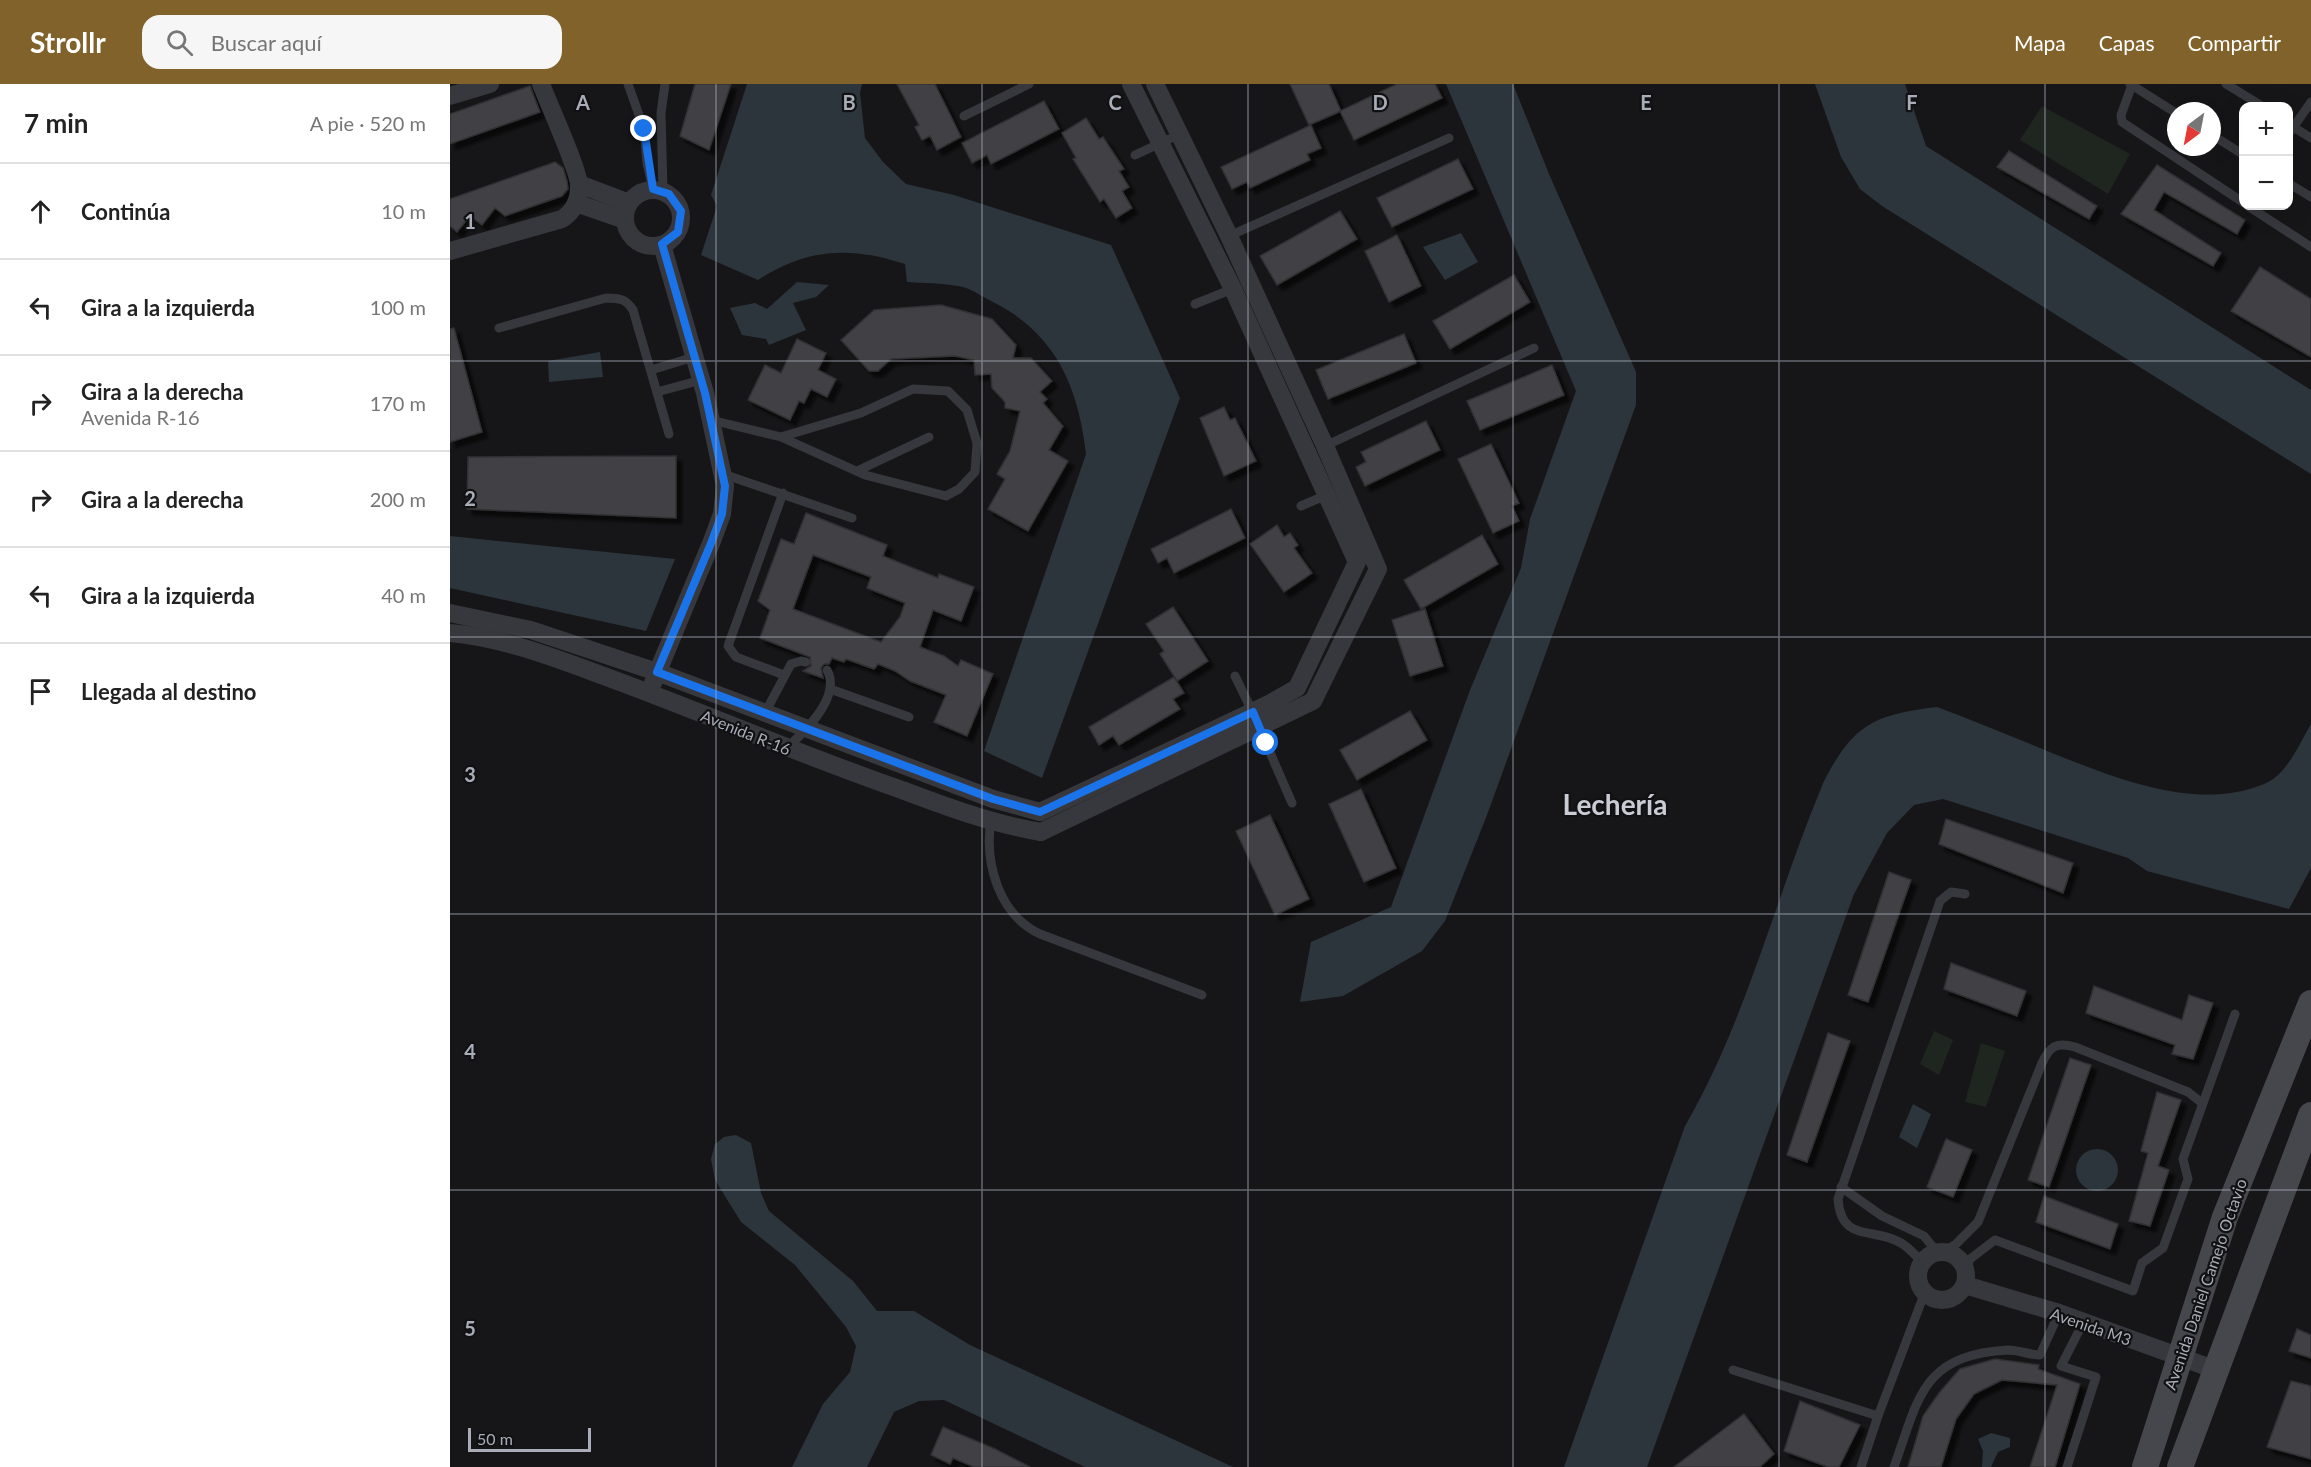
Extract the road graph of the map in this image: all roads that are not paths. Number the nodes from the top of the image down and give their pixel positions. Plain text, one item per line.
1 (489, 84) edge
2 (541, 84) edge
3 (628, 84) edge
4 (665, 84) edge
5 (1029, 84) edge
6 (1131, 84) edge
7 (1155, 84) edge
8 (2226, 84) edge
9 (2131, 85) edge
10 (450, 96) edge
11 (2255, 102) edge
12 (2311, 102) edge
13 (2167, 107) edge
14 (964, 116) dead end
15 (2293, 124) edge
16 (2293, 129) edge
17 (1180, 134) junction
18 (1449, 138) dead end
19 (2311, 138) edge
20 (2221, 141) edge
21 (1162, 142) junction
22 (2239, 152) edge
23 (1135, 155) dead end
24 (579, 184) junction
25 (2293, 186) edge
26 (658, 190) junction
27 (2311, 197) edge
28 (2239, 200) edge
29 (576, 202) junction
30 (2253, 210) edge
31 (627, 211) junction
32 (1229, 236) junction
33 (662, 244) junction
34 (2311, 247) edge
35 (450, 251) edge
36 (1242, 286) junction
37 (1196, 304) dead end
38 (499, 328) dead end
39 (1269, 346) junction
40 (1534, 348) dead end
41 (694, 357) junction
42 (651, 370) junction
43 (701, 380) junction
44 (657, 392) junction
45 (711, 420) junction
46 (669, 434) dead end
47 (781, 437) junction
48 (929, 437) dead end
49 (1325, 446) junction
50 (857, 471) junction
51 (723, 474) junction
52 (1343, 487) junction
53 (783, 493) junction
54 (1326, 495) junction
55 (1301, 506) dead end
56 (852, 518) dead end
57 (450, 613) edge
58 (450, 633) edge
59 (806, 663) dead end
60 (827, 670) dead end
61 (657, 672) junction
62 (784, 675) junction
63 (1235, 676) dead end
64 (830, 689) junction
65 (649, 692) junction
66 (765, 712) junction
67 (909, 717) dead end
68 (1256, 720) junction
69 (808, 729) junction
70 (786, 748) junction
71 (1292, 803) dead end
72 (1040, 812) junction
73 (991, 820) junction
74 (1041, 832) junction
75 (1965, 894) dead end
76 (1203, 995) dead end
77 (2311, 1003) edge
78 (2235, 1014) dead end
79 (2202, 1103) junction
80 (2311, 1115) edge
81 (1840, 1187) junction
82 (1934, 1255) junction
83 (1965, 1277) junction
84 (1924, 1292) junction
85 (2059, 1313) junction
86 (2084, 1323) junction
87 (2180, 1357) junction
88 (1733, 1370) dead end
89 (2216, 1370) junction
90 (1878, 1416) junction
91 (1861, 1467) edge
92 (1894, 1467) edge
93 (2067, 1467) edge
94 (2145, 1467) edge
95 (2180, 1467) edge

1 - 10 street
2 - 24 street
3 - 26 lane
4 - 26 lane
5 - 14 lane
6 - 21 street
7 - 17 street
8 - 11 lane
9 - 13 lane
9 - 28 lane
12 - 15 lane
16 - 19 lane
17 - 21 lane
17 - 32 street
18 - 32 lane
20 - 22 lane
21 - 23 lane
21 - 36 street
24 - 29 street
24 - 31 street
25 - 27 lane
26 - 31 street
26 - 33 street
29 - 31 street
29 - 35 street
30 - 34 lane
31 - 33 street
32 - 36 street
33 - 41 street
36 - 37 lane
36 - 39 street
38 - 42 lane
39 - 49 street
39 - 54 street
40 - 49 lane
41 - 42 lane
41 - 43 street
42 - 44 lane
43 - 44 lane
43 - 45 street
44 - 46 lane
45 - 47 lane
45 - 51 street
47 - 50 lane
47 - 50 lane
48 - 50 lane
49 - 52 street
51 - 53 lane
51 - 61 street
52 - 54 lane
52 - 68 street
53 - 56 lane
53 - 62 lane
54 - 55 lane
54 - 68 street
57 - 61 street, Avenida R-16
58 - 65 street, Avenida R-16
59 - 62 lane
60 - 64 lane
61 - 65 street
61 - 66 street, Avenida R-16
62 - 66 lane
63 - 68 lane
64 - 67 lane
64 - 69 lane
65 - 70 street, Avenida R-16
66 - 69 street, Avenida R-16
68 - 71 lane
68 - 72 street
68 - 74 street
69 - 70 lane
69 - 72 street, Avenida R-16
70 - 73 street, Avenida R-16
72 - 74 street
73 - 74 street, Avenida R-16
73 - 76 lane
75 - 81 lane
77 - 87 street, Avenida Daniel Camejo Octavio
78 - 79 lane
79 - 82 lane
79 - 83 lane
80 - 89 street
81 - 82 lane
81 - 82 lane
82 - 83 street
82 - 84 street
83 - 84 street
83 - 85 street, Avenida M3
84 - 90 lane
85 - 86 street, Avenida M3
85 - 92 lane
86 - 87 street, Avenida M3
86 - 93 lane
87 - 89 street, Avenida M3
87 - 94 street, Avenida Daniel Camejo Octavio
88 - 90 lane
89 - 95 street
90 - 91 lane

